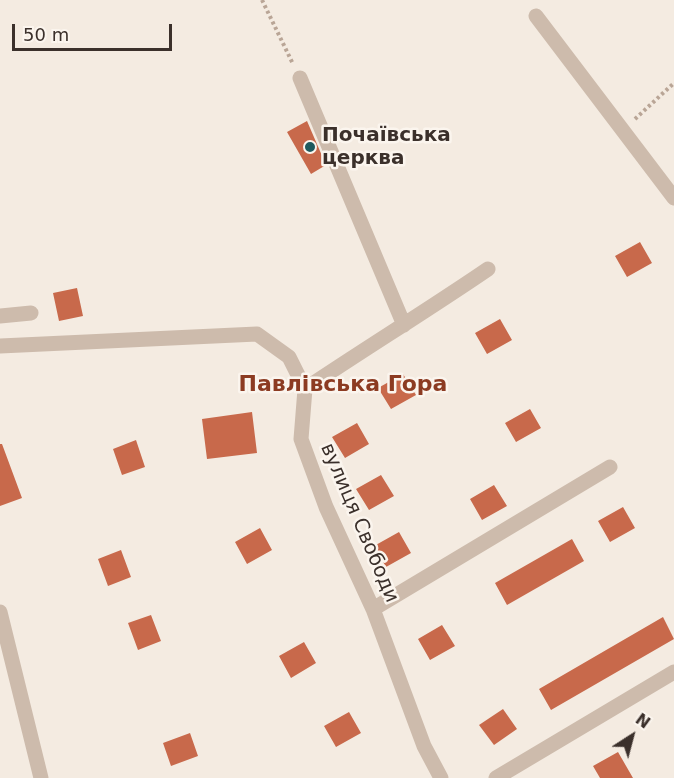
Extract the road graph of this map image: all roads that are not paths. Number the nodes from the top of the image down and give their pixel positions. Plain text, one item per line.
1 (536, 16) dead end
2 (300, 78) road end
3 (674, 198) edge
4 (488, 269) dead end
5 (31, 314) dead end
6 (0, 316) edge
7 (404, 325) junction
8 (0, 346) edge
9 (305, 389) junction
10 (610, 467) dead end
11 (373, 609) junction
12 (0, 612) edge
13 (674, 672) edge
14 (41, 778) edge
15 (441, 778) edge
16 (496, 778) edge

1 - 3 street
2 - 7 street
4 - 7 street
5 - 6 street
7 - 9 street
8 - 9 street
9 - 11 street, вулиця Свободи
10 - 11 street
11 - 15 street, вулиця Свободи
12 - 14 street
13 - 16 street

